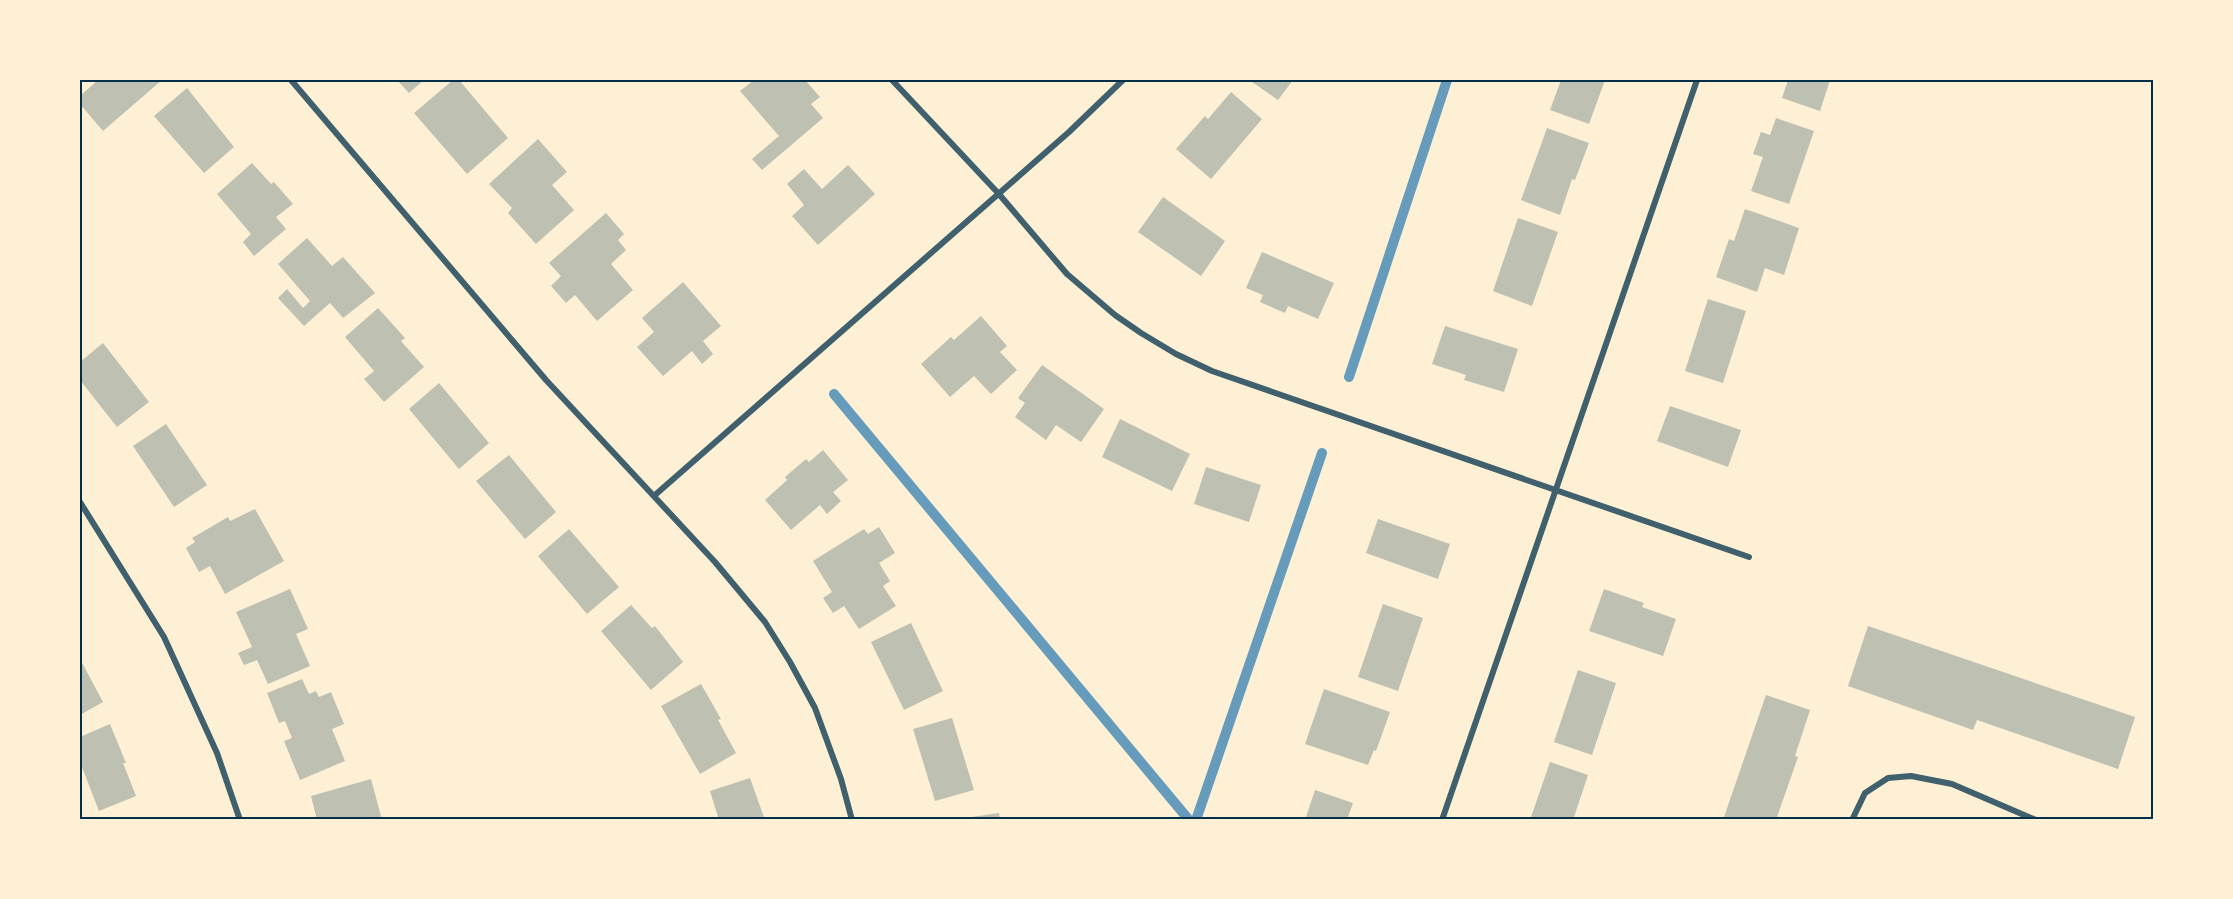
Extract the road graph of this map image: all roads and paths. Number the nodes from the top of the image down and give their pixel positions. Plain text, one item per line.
1 (291, 80) edge
2 (892, 80) edge
3 (1123, 80) edge
4 (1697, 80) edge
5 (998, 194) junction
6 (1556, 490) junction
7 (655, 495) junction
8 (80, 502) edge
9 (1749, 557) dead end
10 (240, 819) edge
11 (852, 819) edge
12 (1442, 819) edge
13 (1852, 819) edge
14 (2036, 819) edge

1 - 7 street
2 - 5 street
3 - 5 street
4 - 6 street
5 - 6 street
5 - 7 street
6 - 9 street
6 - 12 street
7 - 11 street
8 - 10 street
13 - 14 street

